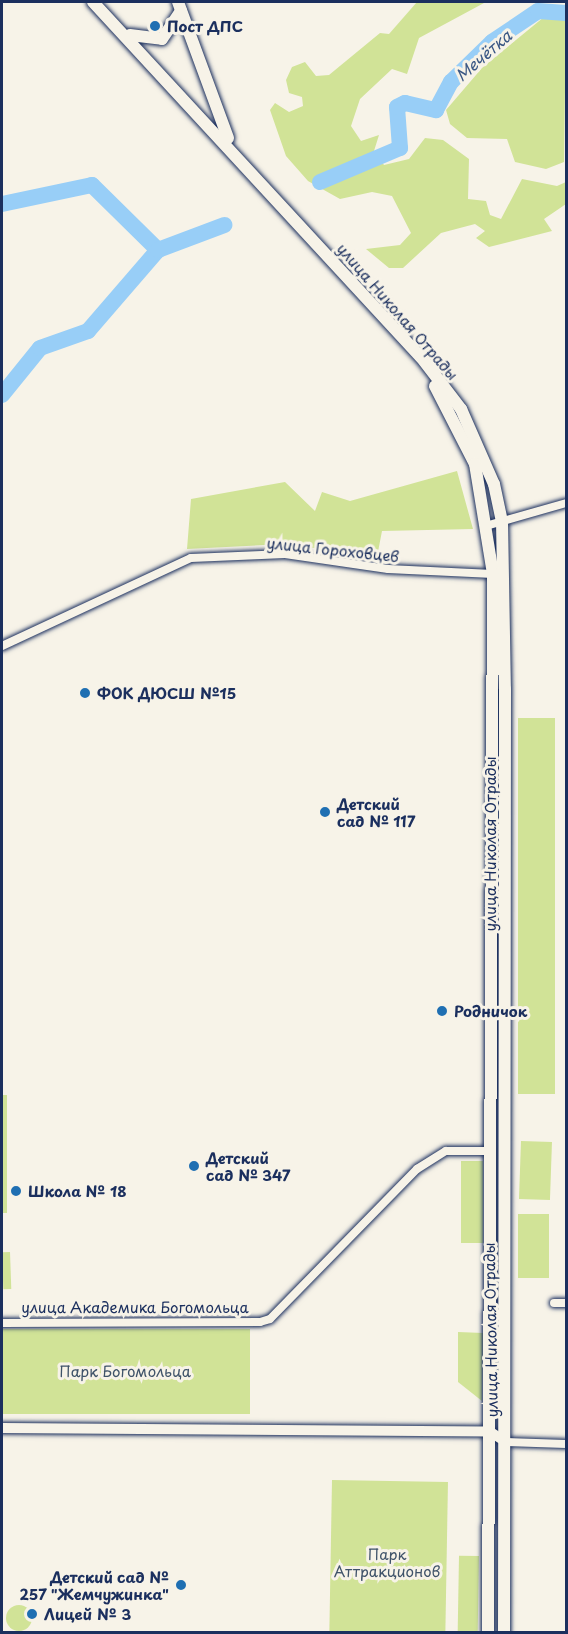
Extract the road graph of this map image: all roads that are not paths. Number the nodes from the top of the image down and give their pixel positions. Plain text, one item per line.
1 (93, 2) edge
2 (179, 6) edge
3 (124, 32) junction
4 (233, 150) junction
5 (567, 503) edge
6 (502, 521) junction
7 (489, 525) junction
8 (493, 574) junction
9 (2, 646) edge
10 (487, 1151) junction
11 (554, 1303) dead end
12 (567, 1303) edge
13 (2, 1323) edge
14 (2, 1428) edge
15 (489, 1431) junction
16 (506, 1442) junction
17 (567, 1444) edge
18 (488, 1632) edge
19 (504, 1632) edge

1 - 3 main road
2 - 3 main road
2 - 4 main road, улица Николая Отрады
3 - 4 main road
4 - 6 main road, улица Николая Отрады
4 - 7 main road, улица Николая Отрады
5 - 6 street
6 - 7 street
6 - 16 main road, улица Николая Отрады
7 - 8 main road, улица Николая Отрады
8 - 9 street, улица Гороховцев
8 - 10 main road, улица Николая Отрады
10 - 13 street, улица Академика Богомольца
10 - 15 main road, улица Николая Отрады
11 - 12 street
14 - 15 street
15 - 16 street
15 - 18 main road, улица Николая Отрады
16 - 17 street
16 - 19 main road, улица Николая Отрады

